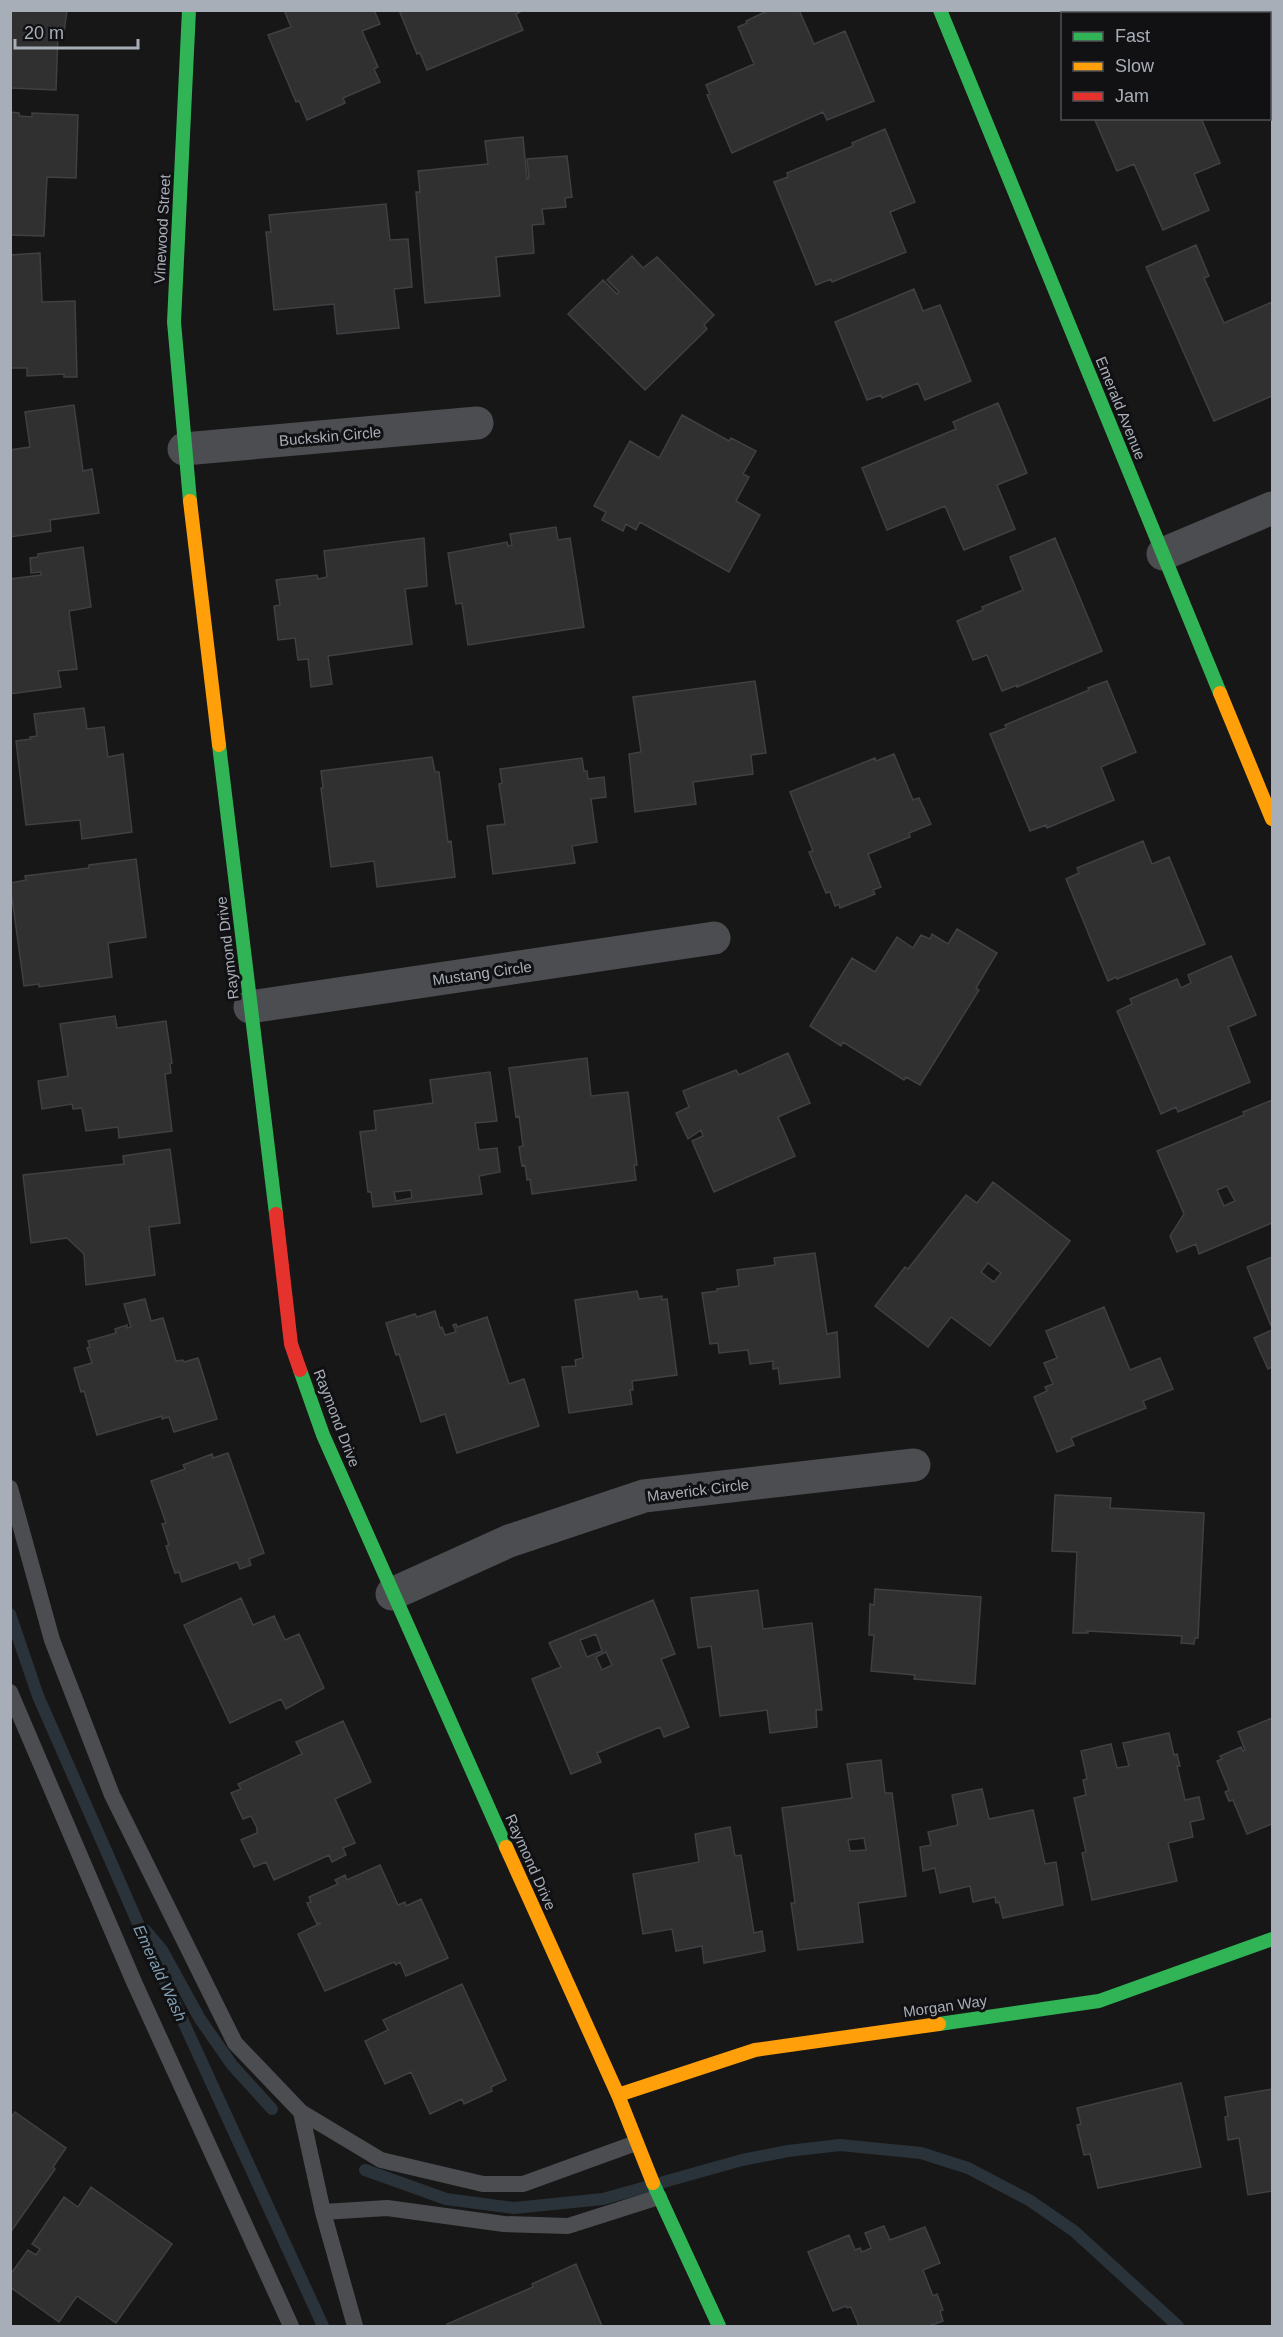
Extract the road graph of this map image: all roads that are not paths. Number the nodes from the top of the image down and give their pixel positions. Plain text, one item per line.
1 (189, 10) edge
2 (940, 10) edge
3 (477, 423) dead end
4 (184, 449) junction
5 (1272, 508) edge
6 (1163, 555) junction
7 (1272, 819) edge
8 (714, 938) dead end
9 (250, 1007) junction
10 (914, 1465) dead end
11 (10, 1488) edge
12 (392, 1594) junction
13 (10, 1692) edge
14 (1272, 1939) edge
15 (618, 2095) junction
16 (301, 2112) junction
17 (638, 2149) junction
18 (659, 2197) junction
19 (323, 2212) junction
20 (291, 2326) edge
21 (355, 2326) edge
22 (719, 2326) edge

1 - 4 street, Vinewood Street
2 - 6 street, Emerald Avenue
3 - 4 street, Buckskin Circle
4 - 9 street, Raymond Drive
5 - 6 street
6 - 7 street, Emerald Avenue
8 - 9 street, Mustang Circle
9 - 12 street, Raymond Drive
10 - 12 street, Maverick Circle
11 - 16 lane
12 - 15 street, Raymond Drive
13 - 20 lane
14 - 15 street, Morgan Way
15 - 17 street, Raymond Drive
16 - 17 lane
16 - 19 lane
17 - 18 street, Raymond Drive
18 - 19 lane
18 - 22 street, Raymond Drive
19 - 21 lane

